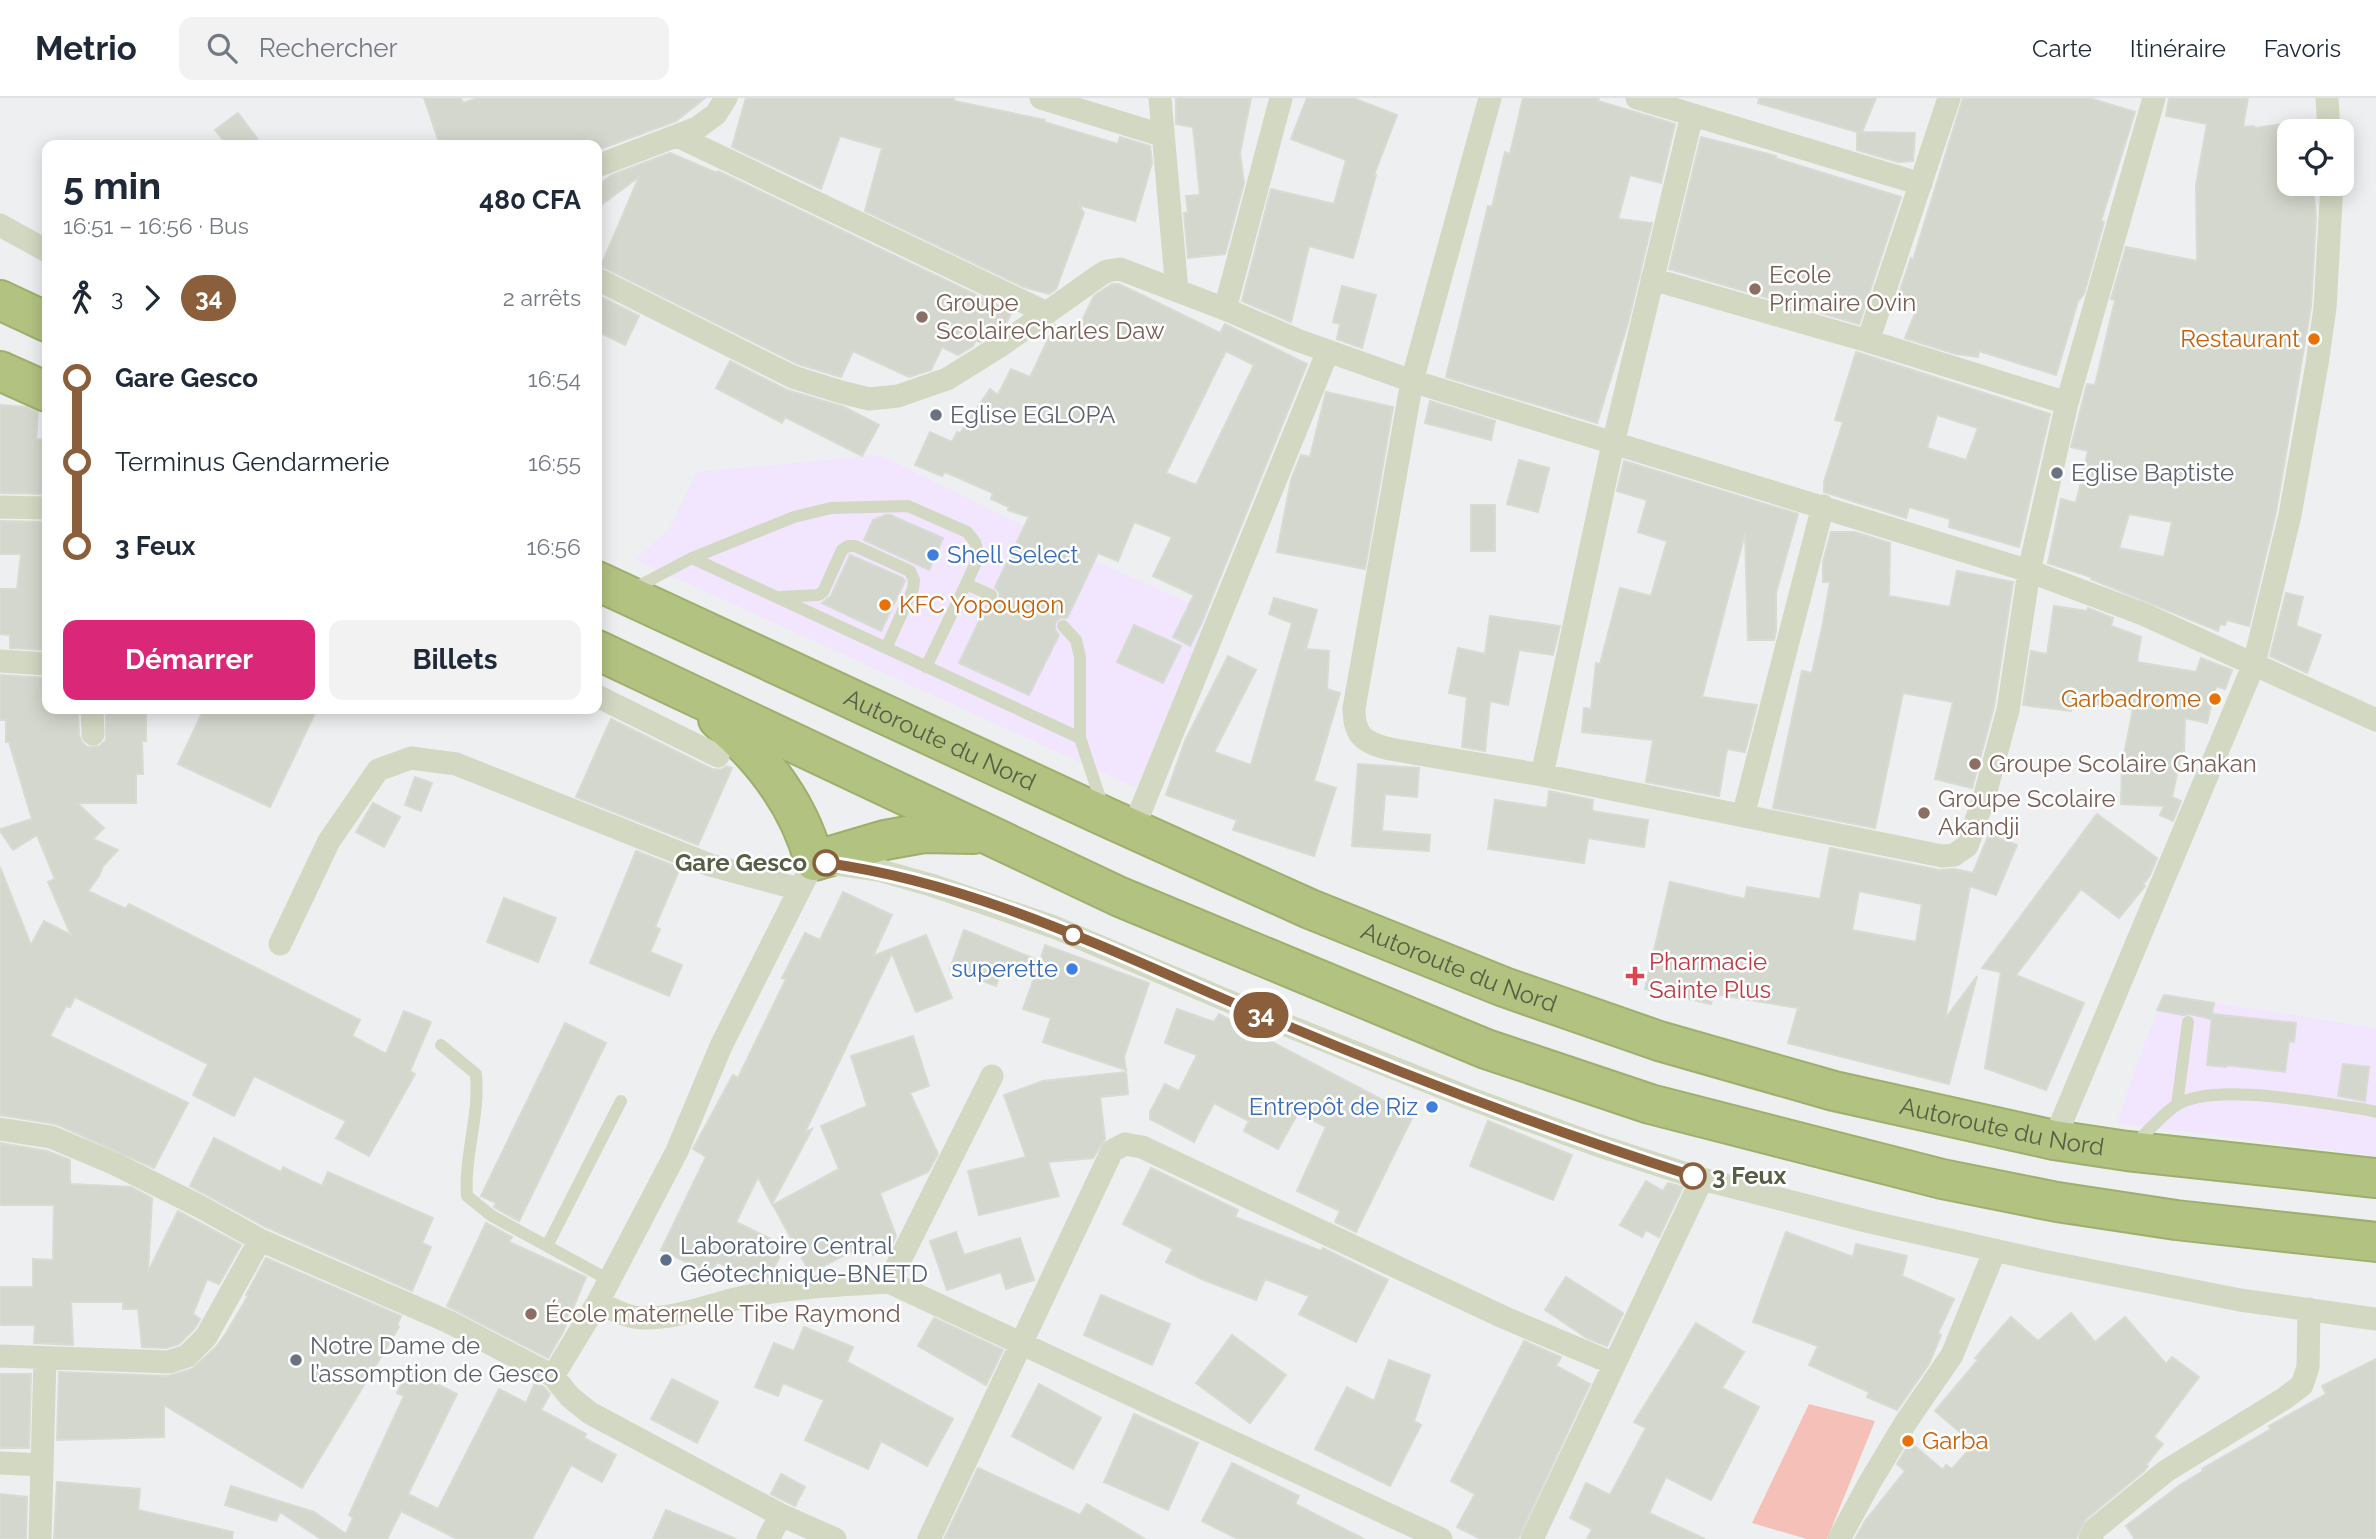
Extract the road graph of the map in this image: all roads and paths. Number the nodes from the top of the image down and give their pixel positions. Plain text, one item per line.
1 (726, 98) edge
2 (1041, 98) edge
3 (1160, 98) edge
4 (1281, 98) edge
5 (1490, 98) edge
6 (1637, 98) edge
7 (1949, 98) edge
8 (2154, 98) edge
9 (2327, 98) edge
10 (1692, 115) junction
11 (2328, 119) edge
12 (1161, 135) junction
13 (677, 136) junction
14 (602, 164) edge
15 (1921, 184) junction
16 (2331, 196) edge
17 (0, 225) edge
18 (42, 248) edge
19 (1652, 279) junction
20 (602, 282) edge
21 (1177, 291) junction
22 (0, 300) edge
23 (1224, 309) junction
24 (1047, 313) junction
25 (42, 320) edge
26 (1868, 341) junction
27 (1328, 351) junction
28 (0, 371) edge
29 (1412, 381) junction
30 (42, 390) edge
31 (2067, 404) junction
32 (1613, 444) junction
33 (1823, 506) junction
34 (0, 507) edge
35 (42, 508) edge
36 (692, 558) junction
37 (2029, 571) junction
38 (967, 584) junction
39 (610, 587) edge
40 (991, 595) dead end
41 (778, 598) junction
42 (1063, 626) dead end
43 (886, 648) junction
44 (602, 652) edge
45 (0, 661) edge
46 (42, 664) edge
47 (2254, 664) junction
48 (926, 667) junction
49 (690, 694) junction
50 (602, 698) edge
51 (92, 714) edge
52 (2376, 720) edge
53 (93, 734) dead end
54 (1080, 738) junction
55 (718, 756) dead end
56 (1542, 775) junction
57 (1743, 817) junction
58 (1119, 823) junction
59 (992, 836) junction
60 (807, 875) junction
61 (280, 944) dead end
62 (2188, 1022) dead end
63 (441, 1045) dead end
64 (992, 1076) dead end
65 (621, 1101) dead end
66 (2177, 1105) junction
67 (2376, 1112) edge
68 (0, 1129) edge
69 (2054, 1140) junction
70 (2127, 1152) junction
71 (2376, 1178) edge
72 (1703, 1179) junction
73 (260, 1240) junction
74 (2376, 1242) edge
75 (547, 1246) junction
76 (1995, 1250) junction
77 (609, 1280) junction
78 (889, 1282) junction
79 (598, 1302) junction
80 (2309, 1309) junction
81 (2376, 1319) edge
82 (1020, 1342) junction
83 (0, 1356) edge
84 (45, 1358) junction
85 (1614, 1364) junction
86 (553, 1376) junction
87 (0, 1463) edge
88 (42, 1465) junction
89 (780, 1515) junction
90 (40, 1539) edge
91 (768, 1539) edge
92 (835, 1539) edge
93 (929, 1539) edge
94 (1441, 1539) edge
95 (1532, 1539) edge
96 (1839, 1539) edge
97 (2090, 1539) edge

1 - 13 street
2 - 12 street
3 - 12 street
4 - 23 street
5 - 29 street
6 - 10 street
7 - 15 street
8 - 31 street
9 - 11 street
10 - 15 street
10 - 19 street
12 - 21 street
13 - 14 street
13 - 24 street
15 - 26 street
16 - 47 street
17 - 18 street
19 - 26 street
19 - 32 street
20 - 24 street
21 - 23 street
21 - 24 street
22 - 25 highway
23 - 27 street
26 - 31 street
27 - 29 street
27 - 58 street
28 - 30 highway
29 - 32 street
29 - 56 street
31 - 37 street
32 - 33 street
32 - 56 street
33 - 37 street
33 - 57 street
34 - 35 street
36 - 38 lane
36 - 39 lane
36 - 41 lane
37 - 47 street
37 - 57 street
38 - 40 lane
38 - 48 lane
39 - 58 highway, Autoroute du Nord
41 - 43 lane
41 - 43 lane
42 - 54 lane
43 - 48 lane
44 - 49 highway
45 - 46 street
47 - 52 street
47 - 69 street
48 - 54 lane
49 - 59 highway
49 - 60 highway
50 - 55 street
51 - 53 street
54 - 58 lane
56 - 57 street
58 - 69 highway, Autoroute du Nord
59 - 60 highway
59 - 74 highway
60 - 61 street
60 - 72 street
60 - 77 street
62 - 66 lane
63 - 75 lane
64 - 78 street
65 - 75 lane
66 - 67 lane
66 - 70 lane
68 - 73 street
69 - 70 highway, Autoroute du Nord
70 - 71 highway, Autoroute du Nord
72 - 76 street
72 - 85 street
73 - 84 street
73 - 86 street
75 - 77 lane
76 - 80 street
76 - 96 street
77 - 79 street
78 - 79 street
78 - 82 street
79 - 86 street
80 - 81 street
80 - 97 street
82 - 85 street
82 - 93 street
82 - 94 street
83 - 84 street
84 - 88 street
85 - 95 street
86 - 89 street
87 - 88 street
88 - 90 street
89 - 91 street
89 - 92 street

